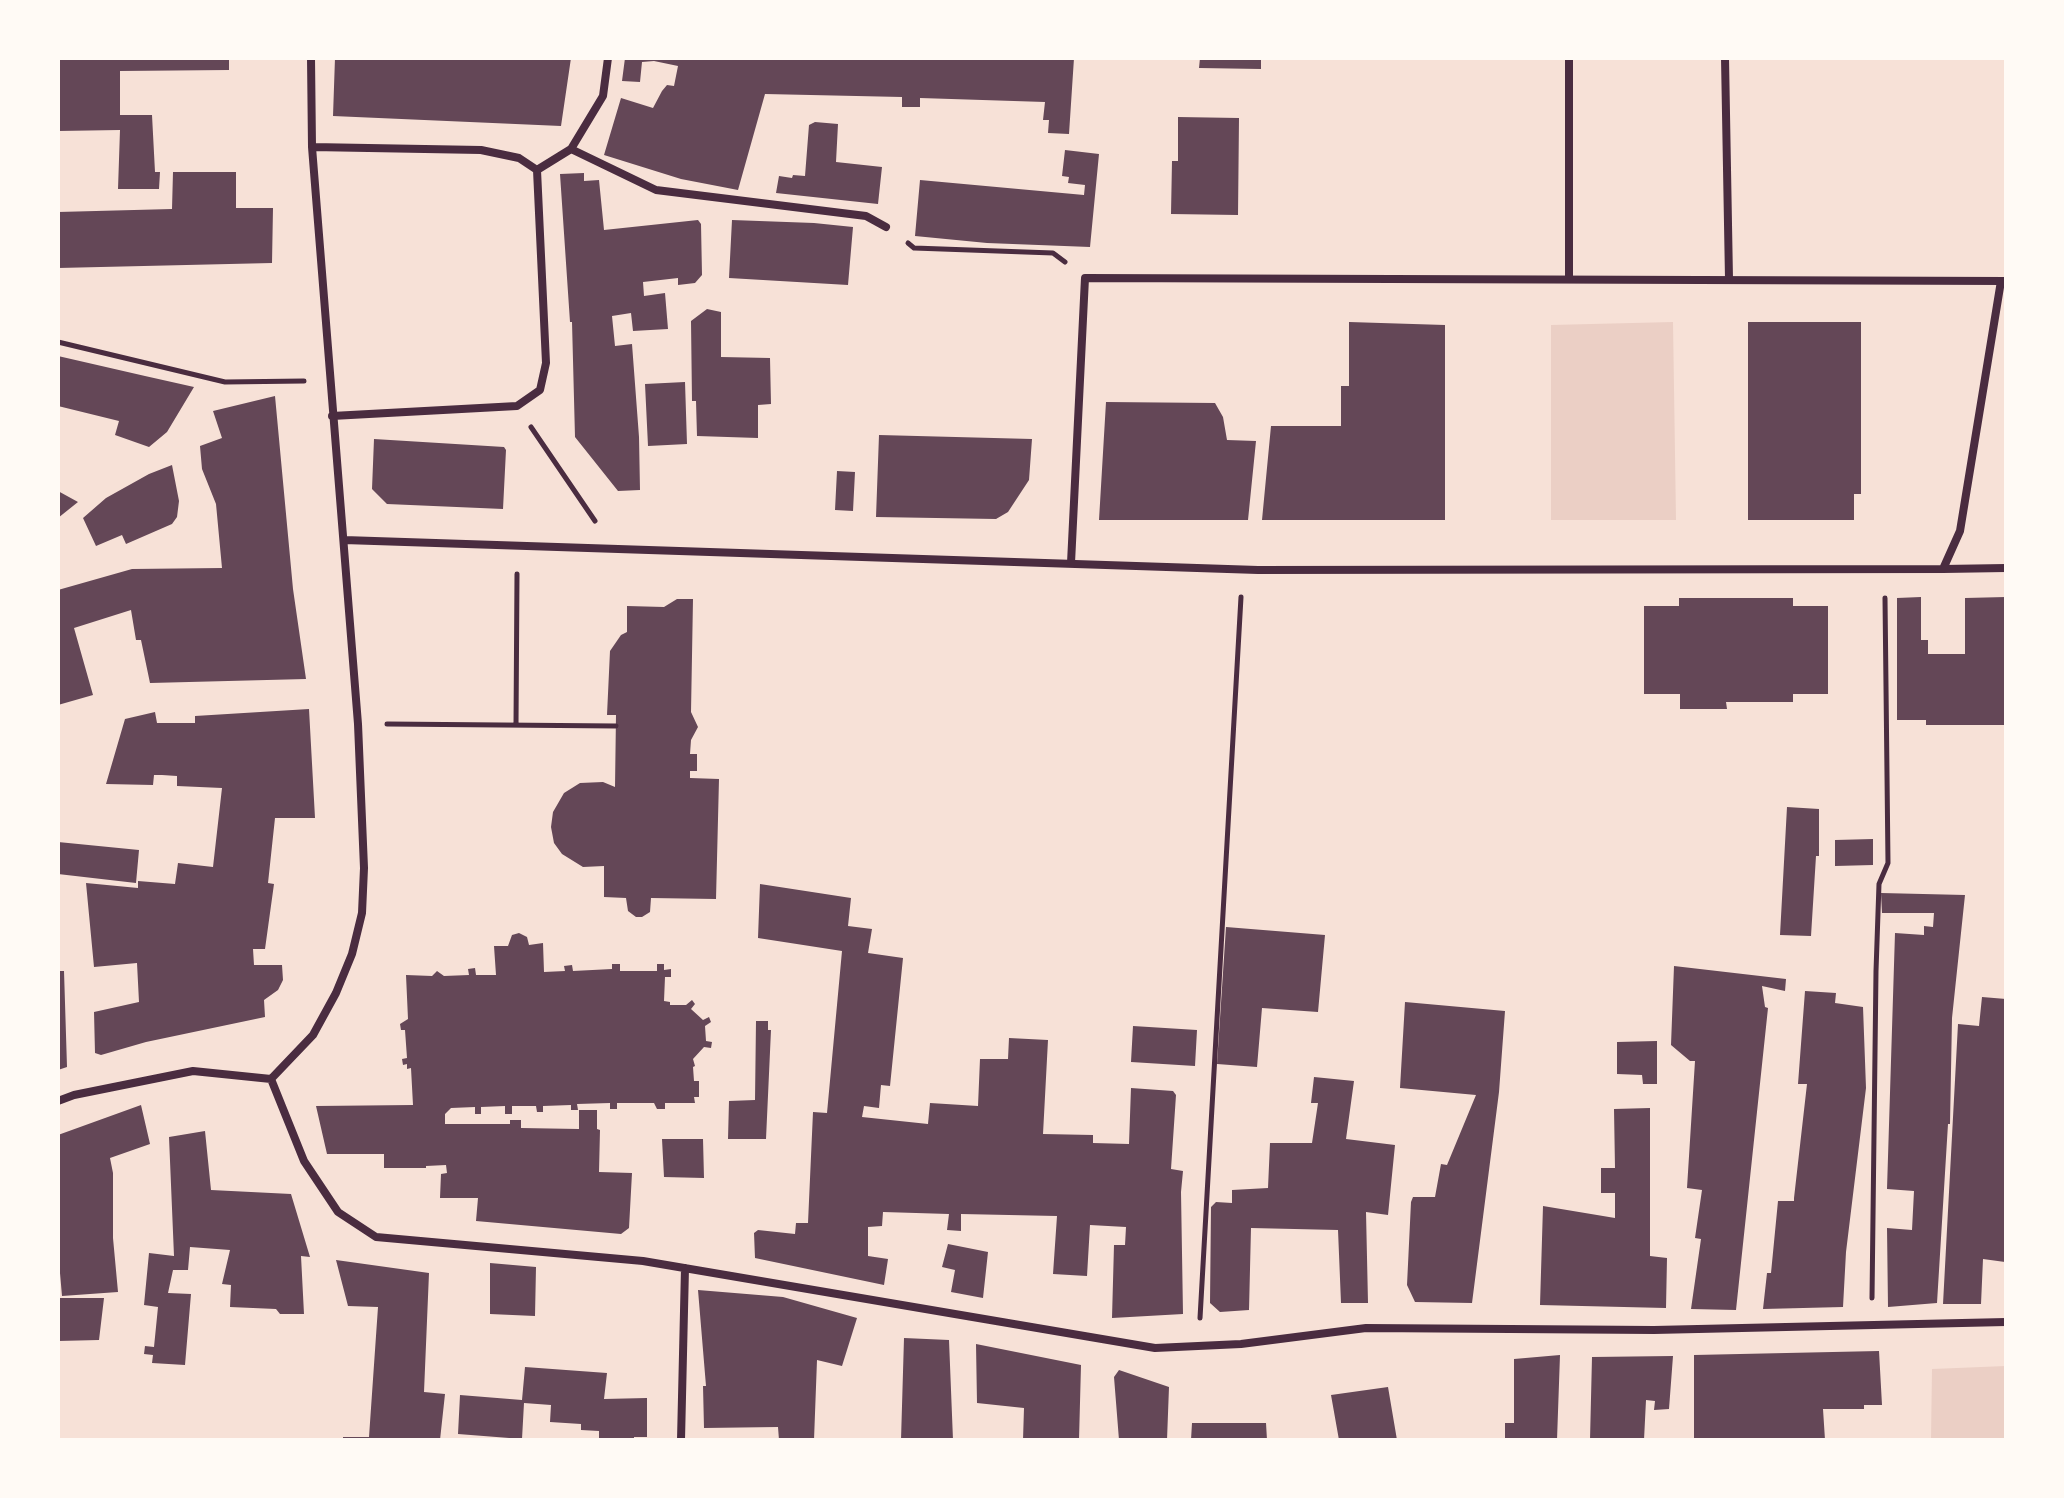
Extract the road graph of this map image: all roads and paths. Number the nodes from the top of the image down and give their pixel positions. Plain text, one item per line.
1 (311, 58) edge
2 (608, 58) edge
3 (1569, 58) edge
4 (1725, 58) edge
5 (312, 147) junction
6 (571, 149) junction
7 (537, 170) junction
8 (886, 227) joint
9 (1085, 278) junction
10 (1569, 279) junction
11 (1729, 279) junction
12 (2003, 281) edge
13 (58, 342) edge
14 (329, 380) junction
15 (517, 406) junction
16 (332, 416) junction
17 (344, 540) junction
18 (517, 546) junction
19 (613, 548) junction
20 (1071, 563) junction
21 (2006, 568) edge
22 (1244, 569) junction
23 (1884, 569) junction
24 (1943, 569) junction
25 (358, 724) junction
26 (516, 725) junction
27 (616, 726) dead end
28 (271, 1079) junction
29 (58, 1101) edge
30 (685, 1268) junction
31 (2006, 1322) edge
32 (1872, 1325) junction
33 (1198, 1347) junction
34 (681, 1440) edge

1 - 5 street
2 - 6 street
3 - 10 street
4 - 11 street
5 - 7 street
5 - 14 street
6 - 7 street
6 - 8 street
7 - 15 street
8 - 9 path
9 - 10 street
9 - 20 street
10 - 11 street
11 - 12 street
12 - 24 street
13 - 14 path
14 - 16 street
15 - 16 street
15 - 19 path
16 - 17 street
17 - 18 street
17 - 25 street
18 - 19 street
18 - 26 path
19 - 20 street
20 - 22 street
21 - 24 street
22 - 23 street
22 - 33 path
23 - 24 street
23 - 32 path
25 - 26 path
25 - 28 street
26 - 27 path
28 - 29 street
28 - 30 street
30 - 33 street
30 - 34 street
31 - 32 street
32 - 33 street

